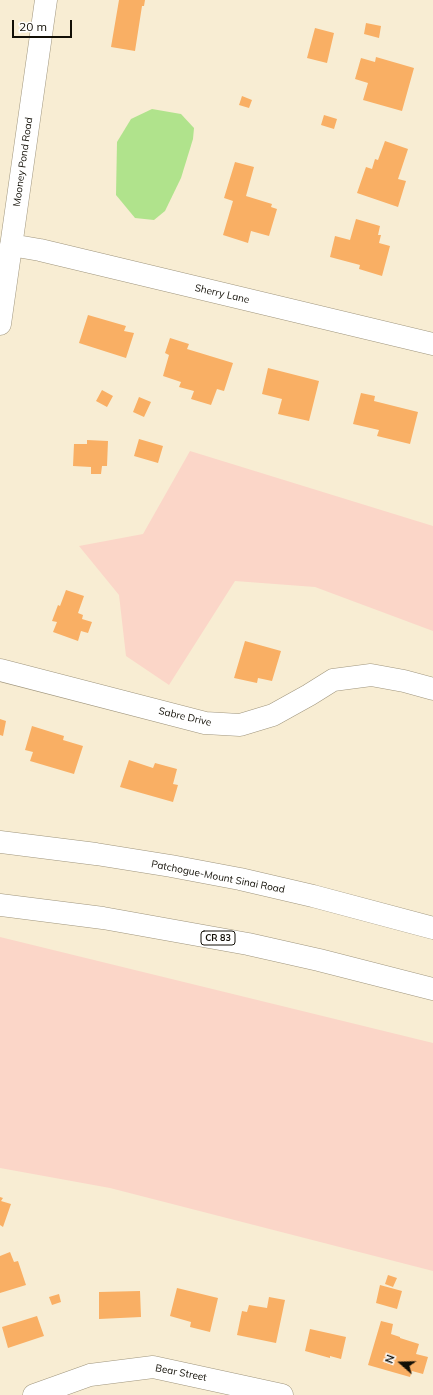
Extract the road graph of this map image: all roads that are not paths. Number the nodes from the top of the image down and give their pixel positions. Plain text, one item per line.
1 (46, 0) edge
2 (11, 245) junction
3 (0, 324) edge
4 (432, 340) edge
5 (0, 670) edge
6 (433, 689) edge
7 (0, 842) edge
8 (0, 905) edge
9 (433, 928) edge
10 (433, 989) edge
11 (34, 1395) edge
12 (282, 1395) edge

1 - 2 main road, Mooney Pond Road
2 - 3 main road, Mooney Pond Road
2 - 4 main road, Sherry Lane
5 - 6 main road, Sabre Drive
7 - 9 main road, Patchogue-Mount Sinai Road
8 - 10 main road, CR 83
11 - 12 main road, Bear Street

